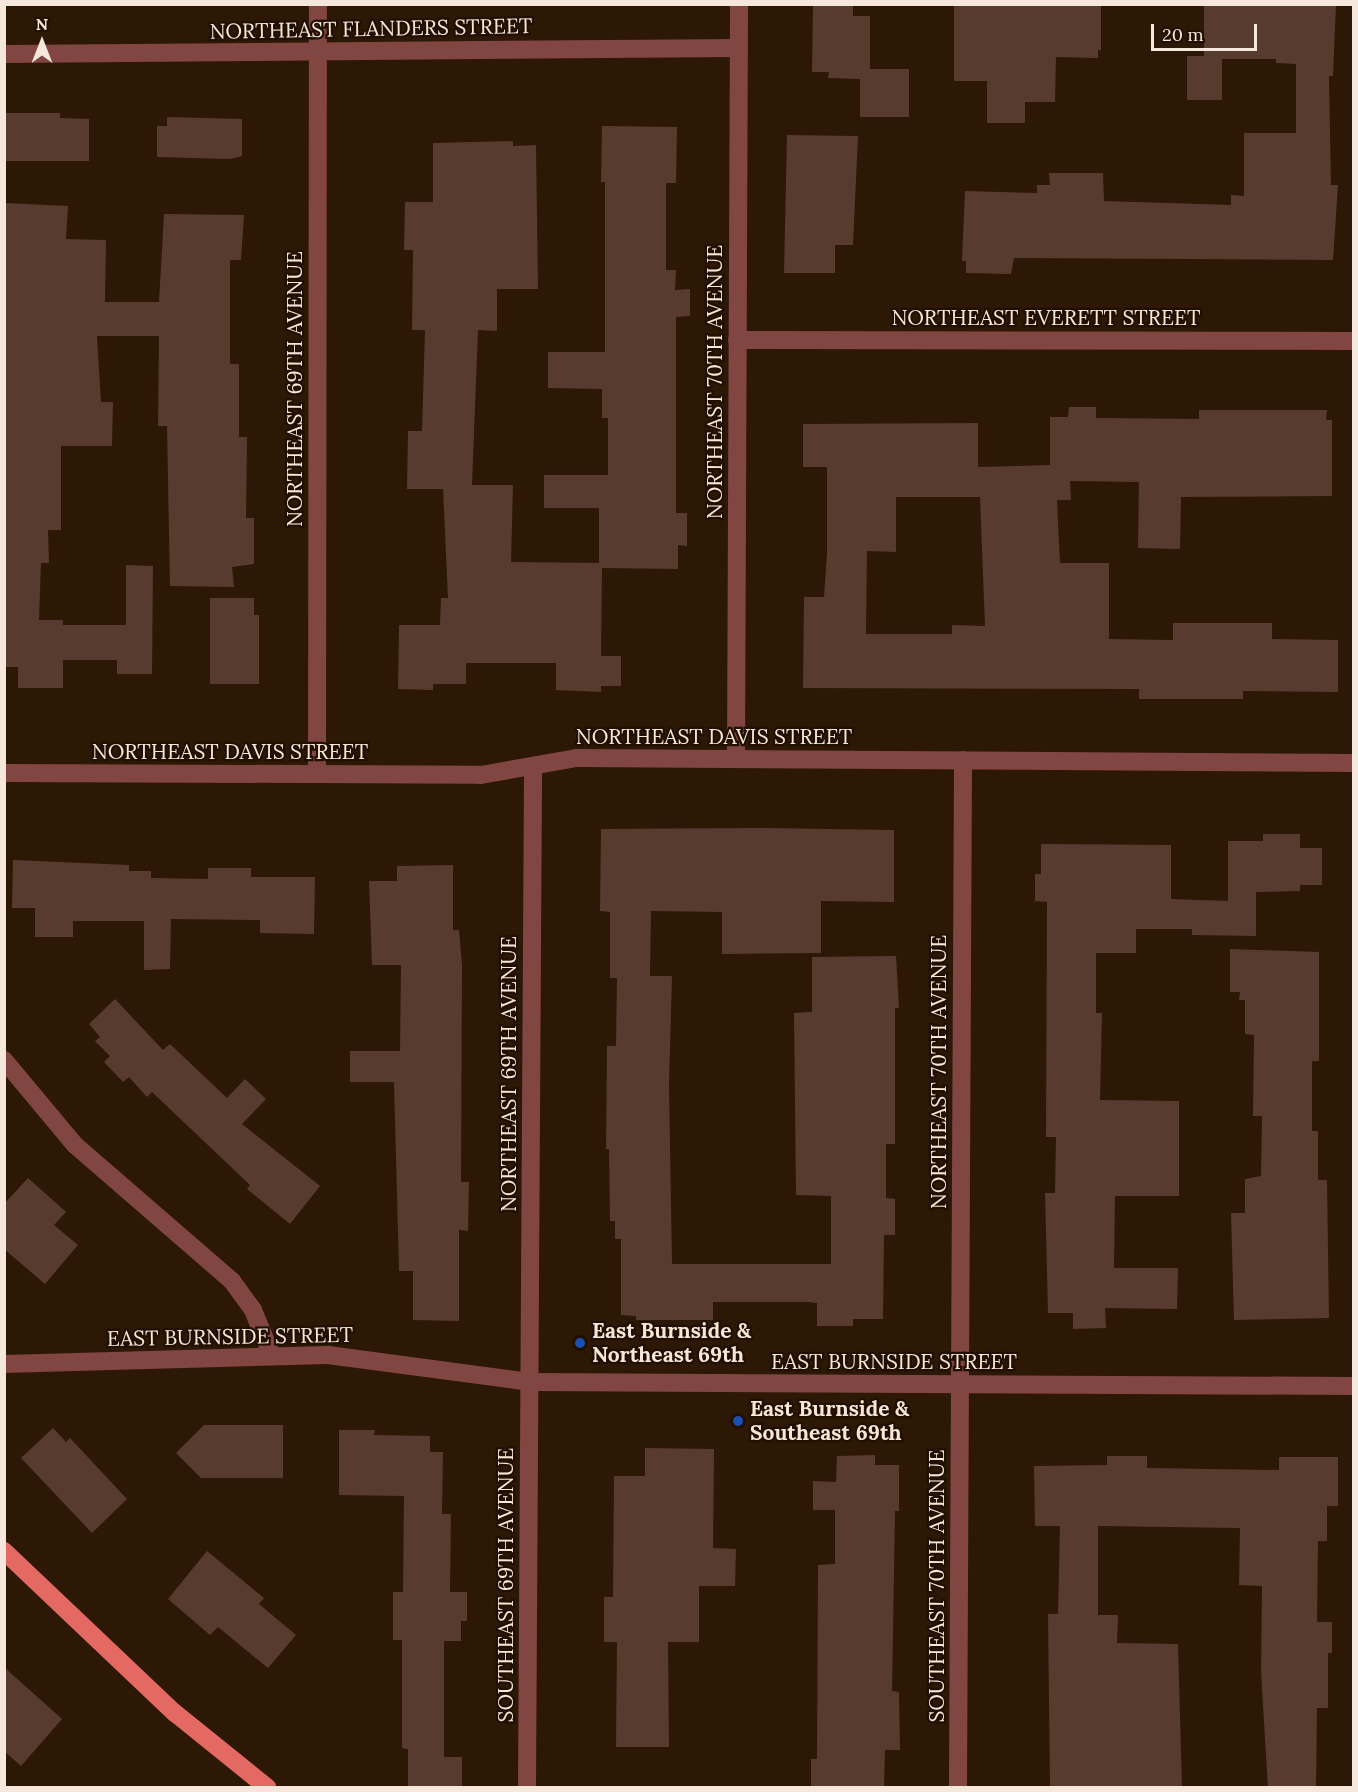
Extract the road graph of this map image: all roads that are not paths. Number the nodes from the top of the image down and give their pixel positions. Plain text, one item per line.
1 (318, 4) edge
2 (739, 4) edge
3 (739, 48) junction
4 (318, 52) junction
5 (4, 54) edge
6 (738, 340) junction
7 (1353, 341) edge
8 (736, 759) junction
9 (963, 760) junction
10 (1353, 763) edge
11 (533, 766) junction
12 (4, 773) edge
13 (317, 774) junction
14 (4, 1060) edge
15 (272, 1356) junction
16 (4, 1364) edge
17 (530, 1382) junction
18 (961, 1385) junction
19 (1353, 1386) edge
20 (4, 1551) edge
21 (268, 1788) edge
22 (527, 1788) edge
23 (958, 1788) edge

1 - 4 street, NORTHEAST 69TH AVENUE
2 - 3 street, NORTHEAST 70TH AVENUE
3 - 4 street, NORTHEAST FLANDERS STREET
3 - 6 street, NORTHEAST 70TH AVENUE
4 - 5 street, NORTHEAST FLANDERS STREET
4 - 13 street, NORTHEAST 69TH AVENUE
6 - 7 street, NORTHEAST EVERETT STREET
6 - 8 street, NORTHEAST 70TH AVENUE
8 - 9 street, NORTHEAST DAVIS STREET
8 - 11 street, NORTHEAST DAVIS STREET
9 - 10 street, NORTHEAST DAVIS STREET
9 - 18 street, NORTHEAST 70TH AVENUE
11 - 13 street, NORTHEAST DAVIS STREET
11 - 17 street, NORTHEAST 69TH AVENUE
12 - 13 street, NORTHEAST DAVIS STREET
14 - 15 street
15 - 16 street, EAST BURNSIDE STREET
15 - 17 street, EAST BURNSIDE STREET
17 - 18 street, EAST BURNSIDE STREET
17 - 22 street, SOUTHEAST 69TH AVENUE
18 - 19 street, EAST BURNSIDE STREET
18 - 23 street, SOUTHEAST 70TH AVENUE
20 - 21 main road

